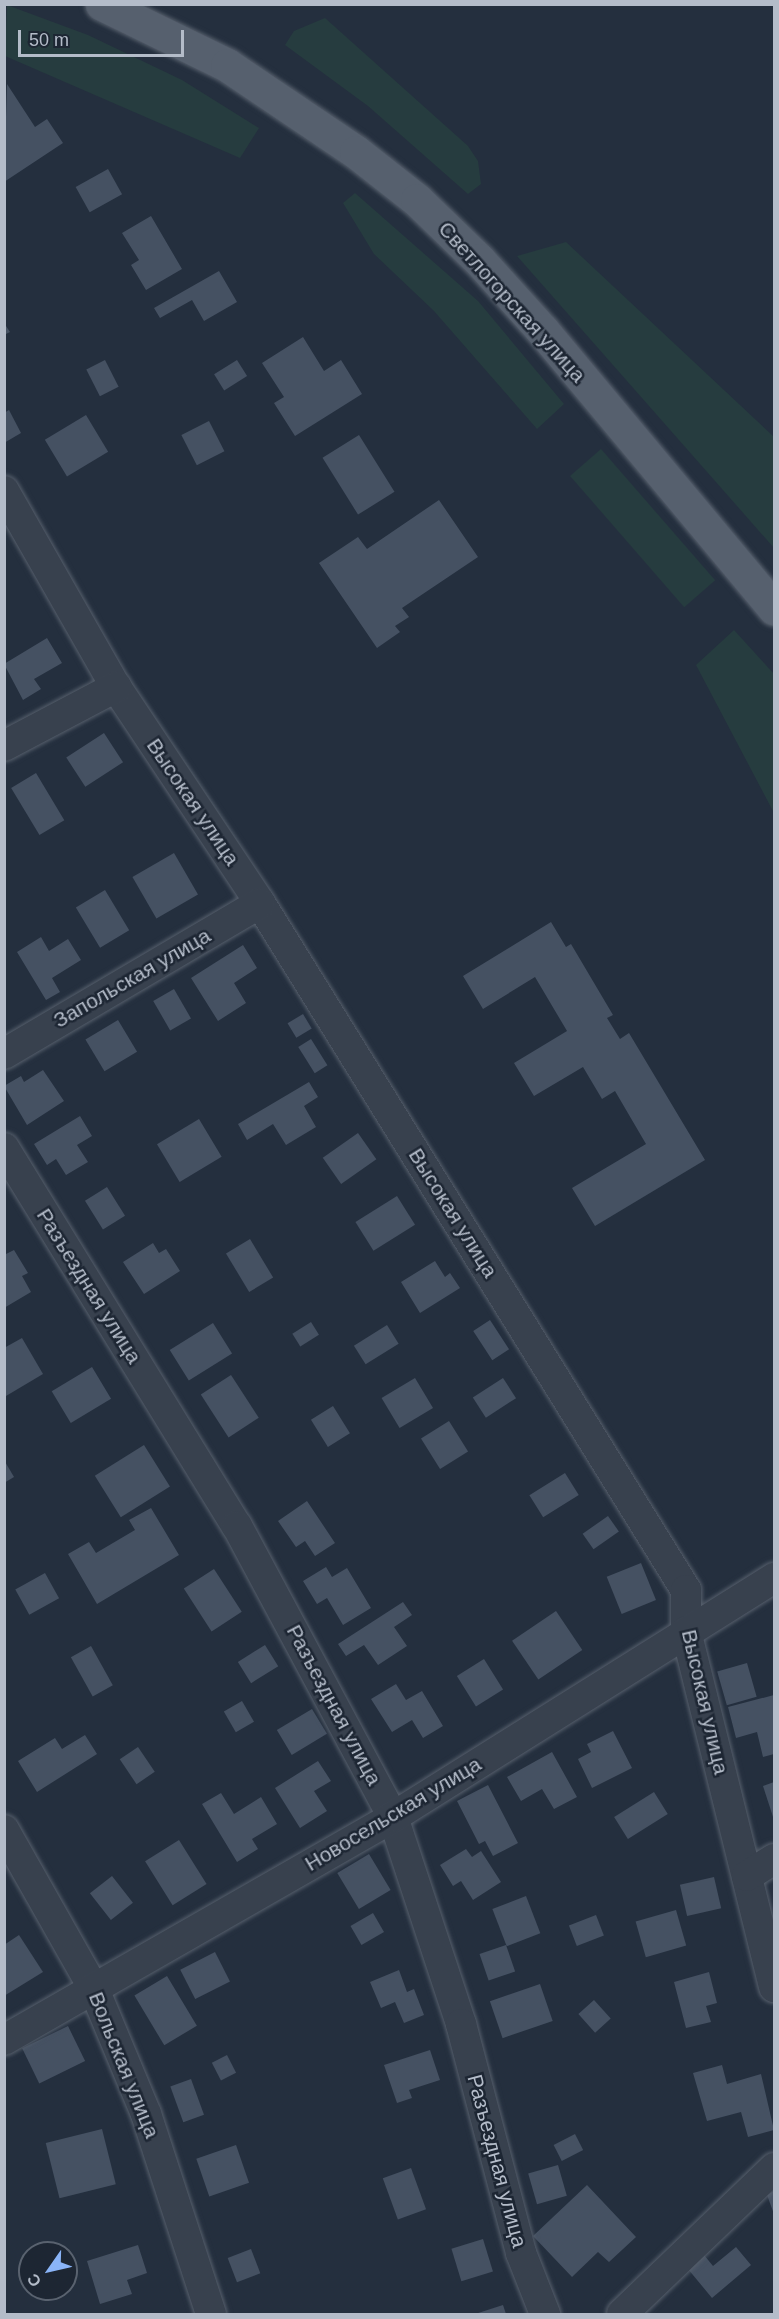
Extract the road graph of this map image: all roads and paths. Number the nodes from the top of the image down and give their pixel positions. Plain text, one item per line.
1 (102, 4) edge
2 (4, 490) edge
3 (774, 609) edge
4 (116, 687) junction
5 (4, 746) edge
6 (260, 903) junction
7 (4, 1054) edge
8 (4, 1148) edge
9 (774, 1578) edge
10 (686, 1631) junction
11 (393, 1817) junction
12 (4, 1830) edge
13 (774, 1859) edge
14 (747, 1876) junction
15 (774, 1987) edge
16 (94, 1989) junction
17 (4, 2040) edge
18 (774, 2168) edge
19 (211, 2314) edge
20 (545, 2314) edge
21 (622, 2314) edge

1 - 3 main road, Светлогорская улица
2 - 4 street, Высокая улица
4 - 5 street
4 - 6 street, Высокая улица
6 - 7 street, Запольская улица
6 - 10 street, Высокая улица
8 - 11 street, Разъездная улица
9 - 10 street, Новосельская улица
10 - 11 street, Новосельская улица
10 - 14 street, Высокая улица
11 - 16 street, Новосельская улица
11 - 20 street, Разъездная улица
12 - 16 street, Вольская улица
13 - 14 street
14 - 15 street, Высокая улица
16 - 17 street, Новосельская улица
16 - 19 street, Вольская улица
18 - 21 street

